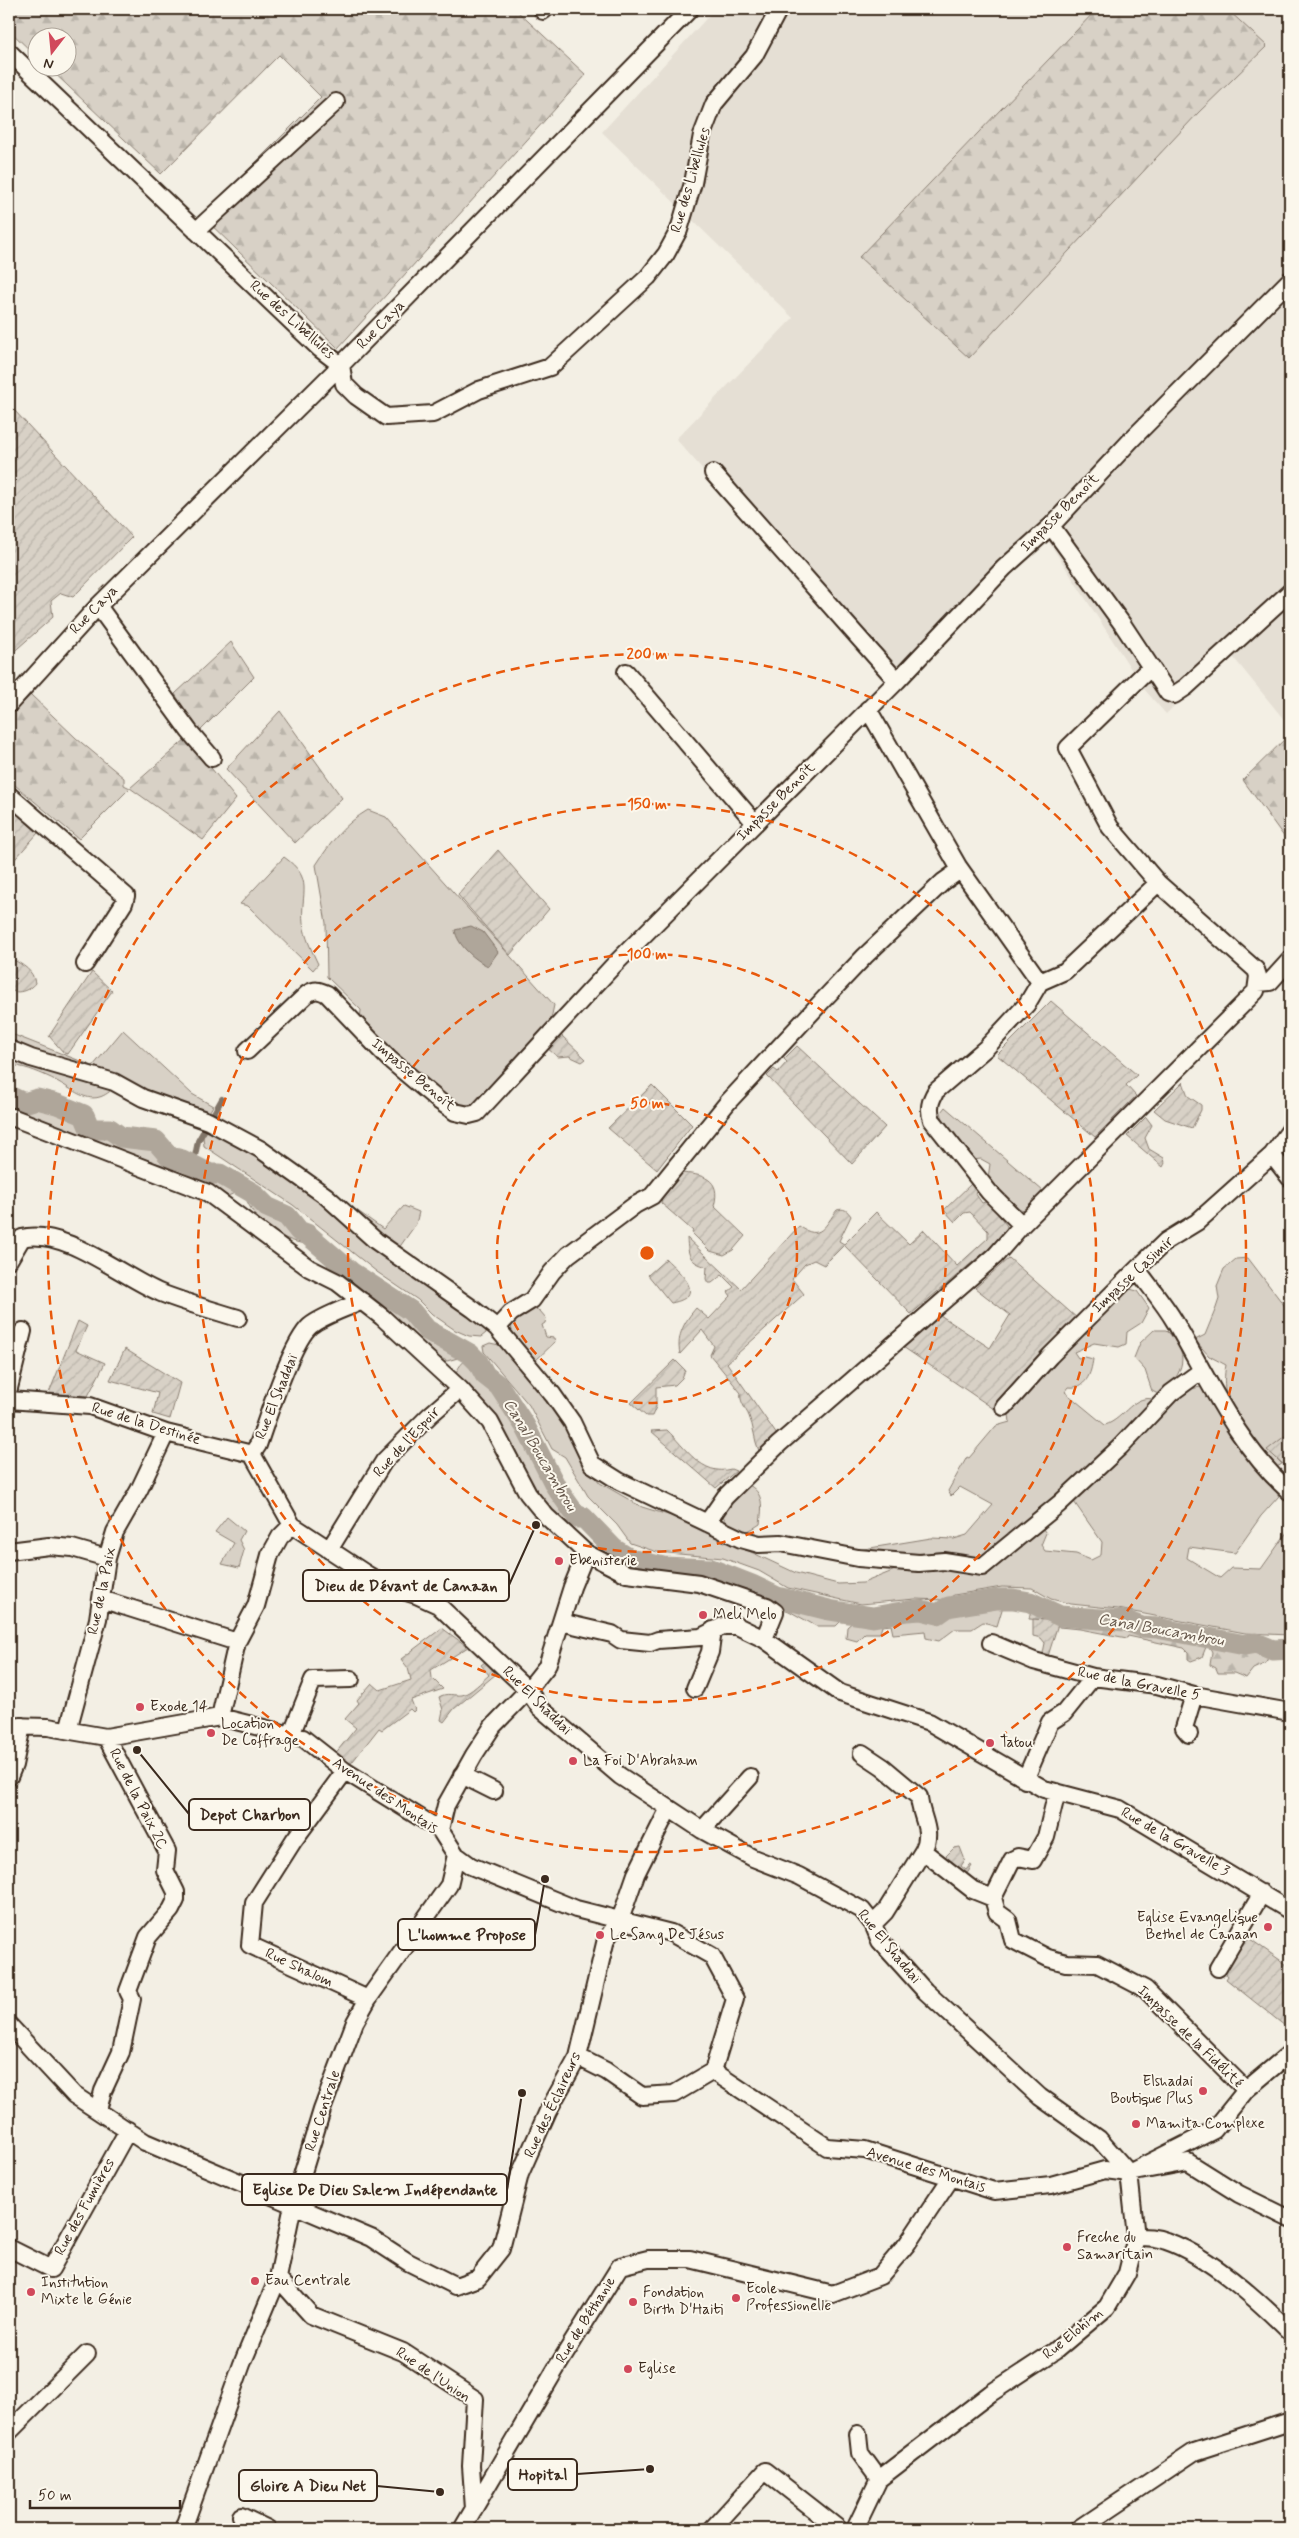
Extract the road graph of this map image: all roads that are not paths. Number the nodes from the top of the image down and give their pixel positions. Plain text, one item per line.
1 (690, 9) edge
2 (779, 9) edge
3 (9, 52) edge
4 (336, 102) dead end
5 (196, 231) junction
6 (1290, 280) edge
7 (341, 365) junction
8 (713, 473) dead end
9 (1051, 526) junction
10 (1290, 592) edge
11 (98, 606) junction
12 (1150, 668) junction
13 (626, 672) dead end
14 (897, 681) junction
15 (9, 704) edge
16 (868, 709) junction
17 (212, 758) dead end
18 (9, 794) edge
19 (754, 823) junction
20 (960, 870) junction
21 (1158, 883) junction
22 (1290, 960) edge
23 (85, 964) dead end
24 (1040, 982) junction
25 (1258, 983) junction
26 (9, 1049) edge
27 (247, 1051) dead end
28 (9, 1116) edge
29 (1290, 1130) edge
30 (1272, 1155) junction
31 (1290, 1178) edge
32 (1022, 1225) junction
33 (9, 1260) edge
34 (1137, 1268) junction
35 (362, 1301) junction
36 (238, 1318) dead end
37 (497, 1328) junction
38 (23, 1331) dead end
39 (1201, 1371) junction
40 (9, 1388) edge
41 (460, 1389) junction
42 (9, 1400) edge
43 (1004, 1407) dead end
44 (166, 1433) junction
45 (252, 1454) junction
46 (1290, 1492) edge
47 (707, 1523) junction
48 (292, 1525) junction
49 (329, 1550) junction
50 (9, 1551) edge
51 (586, 1553) junction
52 (107, 1558) junction
53 (101, 1598) junction
54 (563, 1621) junction
55 (713, 1630) junction
56 (764, 1639) junction
57 (237, 1642) junction
58 (991, 1643) dead end
59 (1093, 1677) junction
60 (351, 1679) dead end
61 (695, 1688) dead end
62 (528, 1690) junction
63 (1194, 1695) junction
64 (1290, 1712) edge
65 (220, 1717) junction
66 (15, 1726) edge
67 (68, 1730) junction
68 (1189, 1734) dead end
69 (292, 1735) junction
70 (106, 1737) junction
71 (862, 1753) dead end
72 (345, 1771) junction
73 (462, 1775) junction
74 (9, 1777) edge
75 (750, 1777) dead end
76 (1025, 1780) junction
77 (494, 1790) dead end
78 (1057, 1792) junction
79 (668, 1810) junction
80 (440, 1830) junction
81 (702, 1830) junction
82 (923, 1851) junction
83 (456, 1855) junction
84 (1262, 1893) junction
85 (993, 1898) junction
86 (1290, 1911) edge
87 (620, 1920) junction
88 (873, 1924) junction
89 (1218, 1968) dead end
90 (368, 1999) junction
91 (9, 2025) edge
92 (1289, 2056) edge
93 (578, 2057) junction
94 (713, 2071) junction
95 (1246, 2090) junction
96 (98, 2110) junction
97 (128, 2130) junction
98 (1128, 2173) junction
99 (951, 2178) junction
100 (293, 2205) junction
101 (1290, 2219) edge
102 (1136, 2237) junction
103 (9, 2248) edge
104 (278, 2278) junction
105 (1290, 2332) edge
106 (87, 2354) dead end
107 (1290, 2421) edge
108 (9, 2432) edge
109 (858, 2434) dead end
110 (879, 2479) junction
111 (474, 2509) junction
112 (241, 2516) dead end
113 (183, 2529) edge
114 (268, 2529) edge
115 (462, 2529) edge
116 (712, 2529) edge
117 (839, 2529) edge
118 (855, 2529) edge
119 (1079, 2529) edge

1 - 7 street, Rue Caya
2 - 7 street, Rue des Libellules
3 - 5 street, Rue des Libellules
4 - 5 street
5 - 7 street, Rue des Libellules
6 - 9 street, Impasse Benoît
7 - 11 street, Rue Caya
8 - 14 street
9 - 12 street
9 - 14 street, Impasse Benoît
10 - 12 street
11 - 15 street, Rue Caya
11 - 17 street
12 - 21 street
13 - 19 street
14 - 16 street, Impasse Benoît
16 - 19 street, Impasse Benoît
16 - 20 street
18 - 23 street
19 - 27 street, Impasse Benoît
20 - 24 street
20 - 37 street
21 - 24 street
21 - 25 street
22 - 25 street
24 - 32 street
25 - 32 street
26 - 37 street
28 - 35 street
29 - 30 street, Impasse Casimir
30 - 31 street
30 - 34 street, Impasse Casimir
32 - 47 street
33 - 36 street
34 - 39 street
34 - 43 street, Impasse Casimir
35 - 41 street
35 - 45 street, Rue El Shaddaï
37 - 47 street
38 - 40 street
39 - 46 street
39 - 47 street
41 - 49 street, Rue de l'Espoir
41 - 51 street
42 - 44 street, Rue de la Destinée
44 - 45 street, Rue de la Destinée
44 - 52 street, Rue de la Paix
45 - 48 street, Rue El Shaddaï
48 - 49 street, Rue El Shaddaï
48 - 57 street
49 - 62 street, Rue El Shaddaï
50 - 52 street
51 - 54 street
51 - 56 street
52 - 53 street, Rue de la Paix
53 - 57 street
53 - 67 street, Rue de la Paix
54 - 55 street, Rue de la Gravelle 3
54 - 62 street
55 - 56 street, Rue de la Gravelle 3
55 - 61 street
56 - 76 street, Rue de la Gravelle 3
57 - 65 street
58 - 59 street, Rue de la Gravelle 5
59 - 63 street, Rue de la Gravelle 5
59 - 76 street
60 - 69 street
62 - 73 street
62 - 79 street, Rue El Shaddaï
63 - 64 street, Rue de la Gravelle 5
63 - 68 street
65 - 69 street, Avenue des Montais
65 - 70 street, Avenue des Montais
66 - 67 street, Avenue des Montais
66 - 74 street
67 - 70 street, Avenue des Montais
69 - 72 street, Avenue des Montais
70 - 96 street, Rue de la Paix 2C
71 - 82 street
72 - 80 street, Avenue des Montais
72 - 90 street, Rue Shalom
73 - 77 street
73 - 80 street
75 - 81 street
76 - 78 street, Rue de la Gravelle 3
78 - 84 street, Rue de la Gravelle 3
78 - 85 street
79 - 81 street, Rue El Shaddaï
79 - 87 street, Rue des Éclaireurs
80 - 83 street, Avenue des Montais
81 - 88 street, Rue El Shaddaï
82 - 85 street
82 - 88 street
83 - 87 street, Avenue des Montais
83 - 90 street, Rue Centrale
84 - 86 street, Rue de la Gravelle 3
84 - 89 street
85 - 95 street, Impasse de la Fidélité
87 - 93 street, Rue des Éclaireurs
87 - 94 street, Avenue des Montais
88 - 98 street, Rue El Shaddaï
90 - 100 street, Rue Centrale
91 - 96 street, Rue des Éclaireurs
92 - 95 street
93 - 94 street
93 - 100 street, Rue des Éclaireurs
94 - 99 street, Avenue des Montais
95 - 98 street
96 - 97 street, Rue des Éclaireurs
97 - 100 street, Rue des Éclaireurs
97 - 103 street, Rue des Fumières
98 - 99 street, Avenue des Montais
98 - 101 street, Avenue des Montais
98 - 102 street, Rue Elohim
99 - 111 street, Rue de Béthanie
100 - 104 street, Rue Centrale
102 - 105 street
102 - 110 street, Rue Elohim
104 - 111 street, Rue de l'Union
104 - 113 street, Rue Centrale
106 - 108 street
107 - 119 street
109 - 110 street
110 - 118 street, Rue Elohim
111 - 115 street, Rue de Béthanie
112 - 114 street
116 - 117 street

